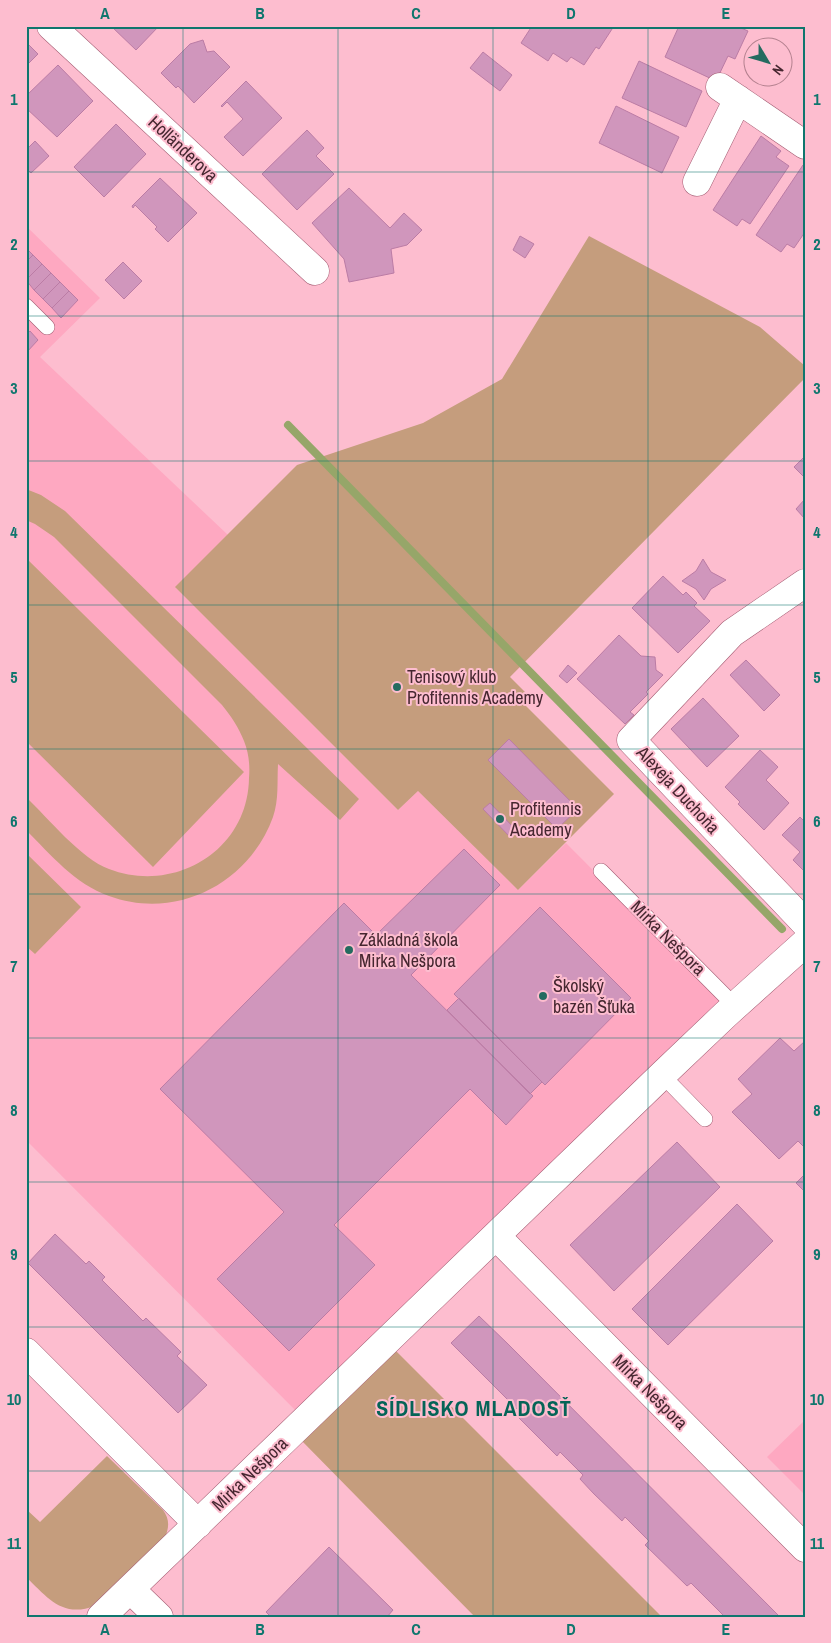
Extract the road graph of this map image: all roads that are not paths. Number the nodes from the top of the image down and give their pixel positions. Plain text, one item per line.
1 (51, 26) edge
2 (805, 145) edge
3 (698, 182) dead end
4 (315, 271) dead end
5 (26, 306) edge
6 (47, 327) dead end
7 (805, 584) edge
8 (601, 871) dead end
9 (805, 923) edge
10 (805, 943) edge
11 (735, 1006) junction
12 (662, 1075) junction
13 (705, 1119) dead end
14 (496, 1236) junction
15 (26, 1352) edge
16 (198, 1524) junction
17 (805, 1548) edge
18 (130, 1589) junction
19 (101, 1617) edge
20 (159, 1617) edge

1 - 4 street, Holländerova
2 - 3 street
5 - 6 lane
7 - 9 street, Alexeja Duchoňa
8 - 11 lane, Mirka Nešpora
10 - 11 street, Mirka Nešpora
11 - 12 street, Mirka Nešpora
12 - 13 lane
12 - 14 street, Mirka Nešpora
14 - 16 street, Mirka Nešpora
14 - 17 street, Mirka Nešpora
15 - 16 street, Mirka Nešpora
16 - 18 street, Mirka Nešpora
18 - 19 street, Mirka Nešpora
18 - 20 street

